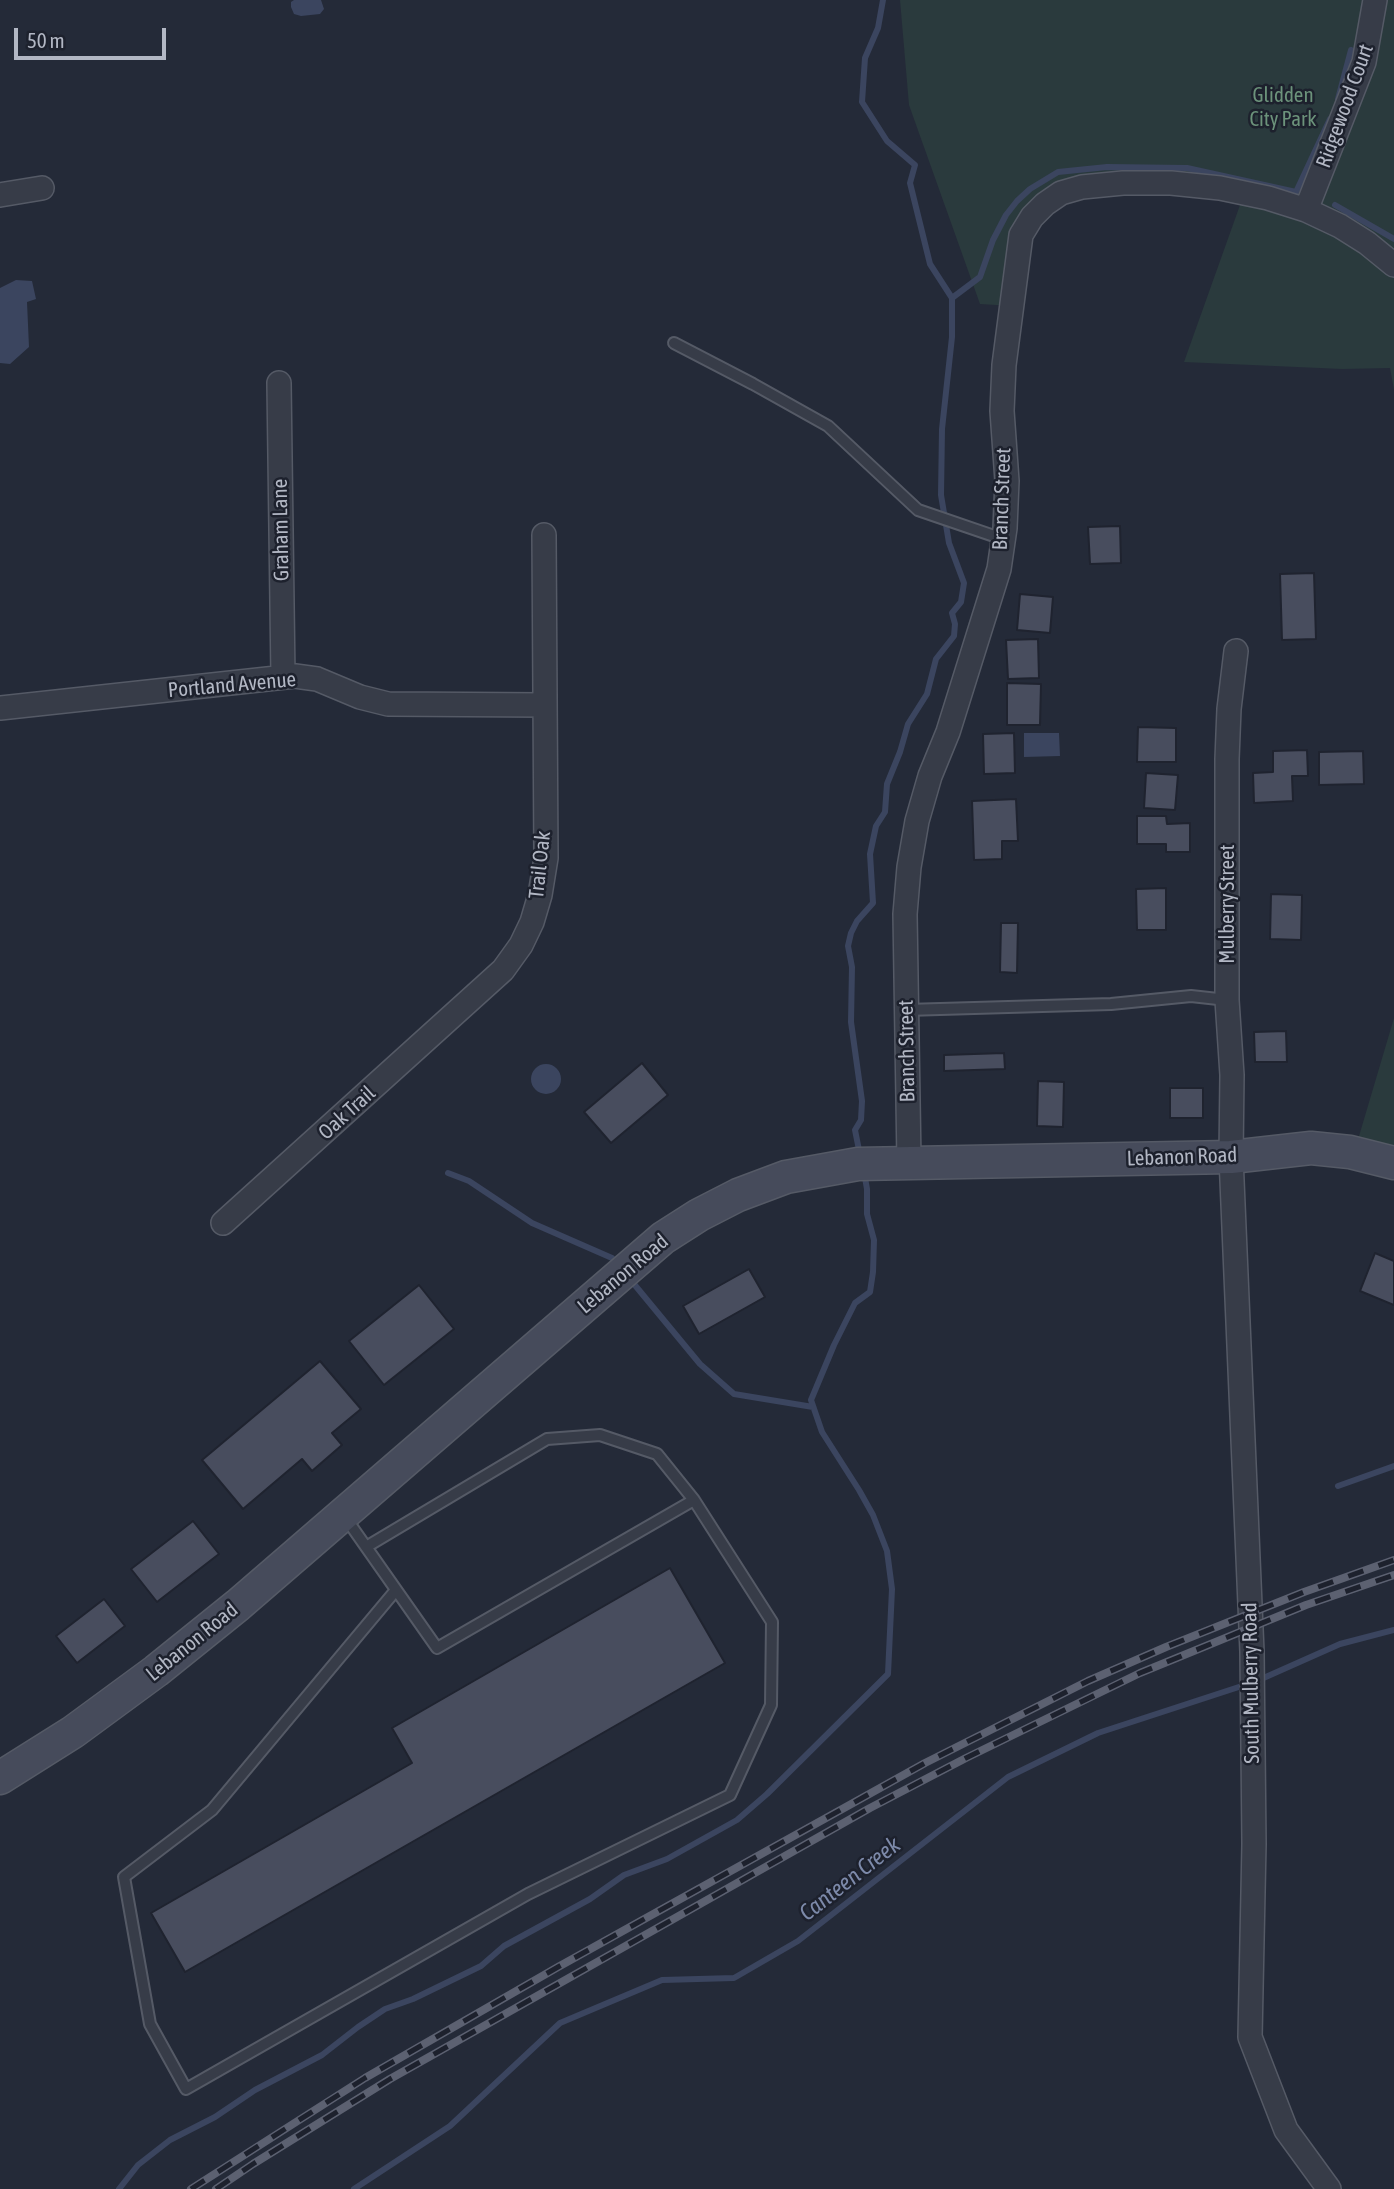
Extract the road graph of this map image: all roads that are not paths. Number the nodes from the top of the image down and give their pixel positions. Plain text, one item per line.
1 (1375, 0) edge
2 (43, 188) dead end
3 (0, 195) edge
4 (1307, 211) junction
5 (1394, 265) edge
6 (674, 343) dead end
7 (279, 383) dead end
8 (544, 535) dead end
9 (1003, 540) junction
10 (1236, 651) dead end
11 (283, 677) junction
12 (544, 705) junction
13 (0, 708) edge
14 (1227, 1000) junction
15 (469, 1002) joint
16 (906, 1010) junction
17 (1231, 1157) junction
18 (909, 1162) junction
19 (1394, 1163) edge
20 (223, 1223) dead end
21 (694, 1500) junction
22 (343, 1514) junction
23 (366, 1547) junction
24 (396, 1590) junction
25 (0, 1778) edge
26 (1329, 2189) edge

1 - 4 street, Ridgewood Court
2 - 3 street
4 - 5 street, Branch Street
4 - 9 street, Branch Street
6 - 9 lane
7 - 11 street, Graham Lane
8 - 12 street
9 - 16 street, Branch Street
10 - 14 street, Mulberry Street
11 - 12 street, Portland Avenue
11 - 13 street, Portland Avenue
12 - 15 street, Trail Oak
14 - 16 lane
14 - 17 street, Mulberry Street
15 - 20 street, Oak Trail
16 - 18 street, Branch Street
17 - 18 street, Lebanon Road
17 - 19 street, Lebanon Road
17 - 26 street, South Mulberry Road
18 - 22 street, Lebanon Road
21 - 23 lane
21 - 24 lane
21 - 24 lane
22 - 23 lane
22 - 25 street, Lebanon Road
23 - 24 lane

